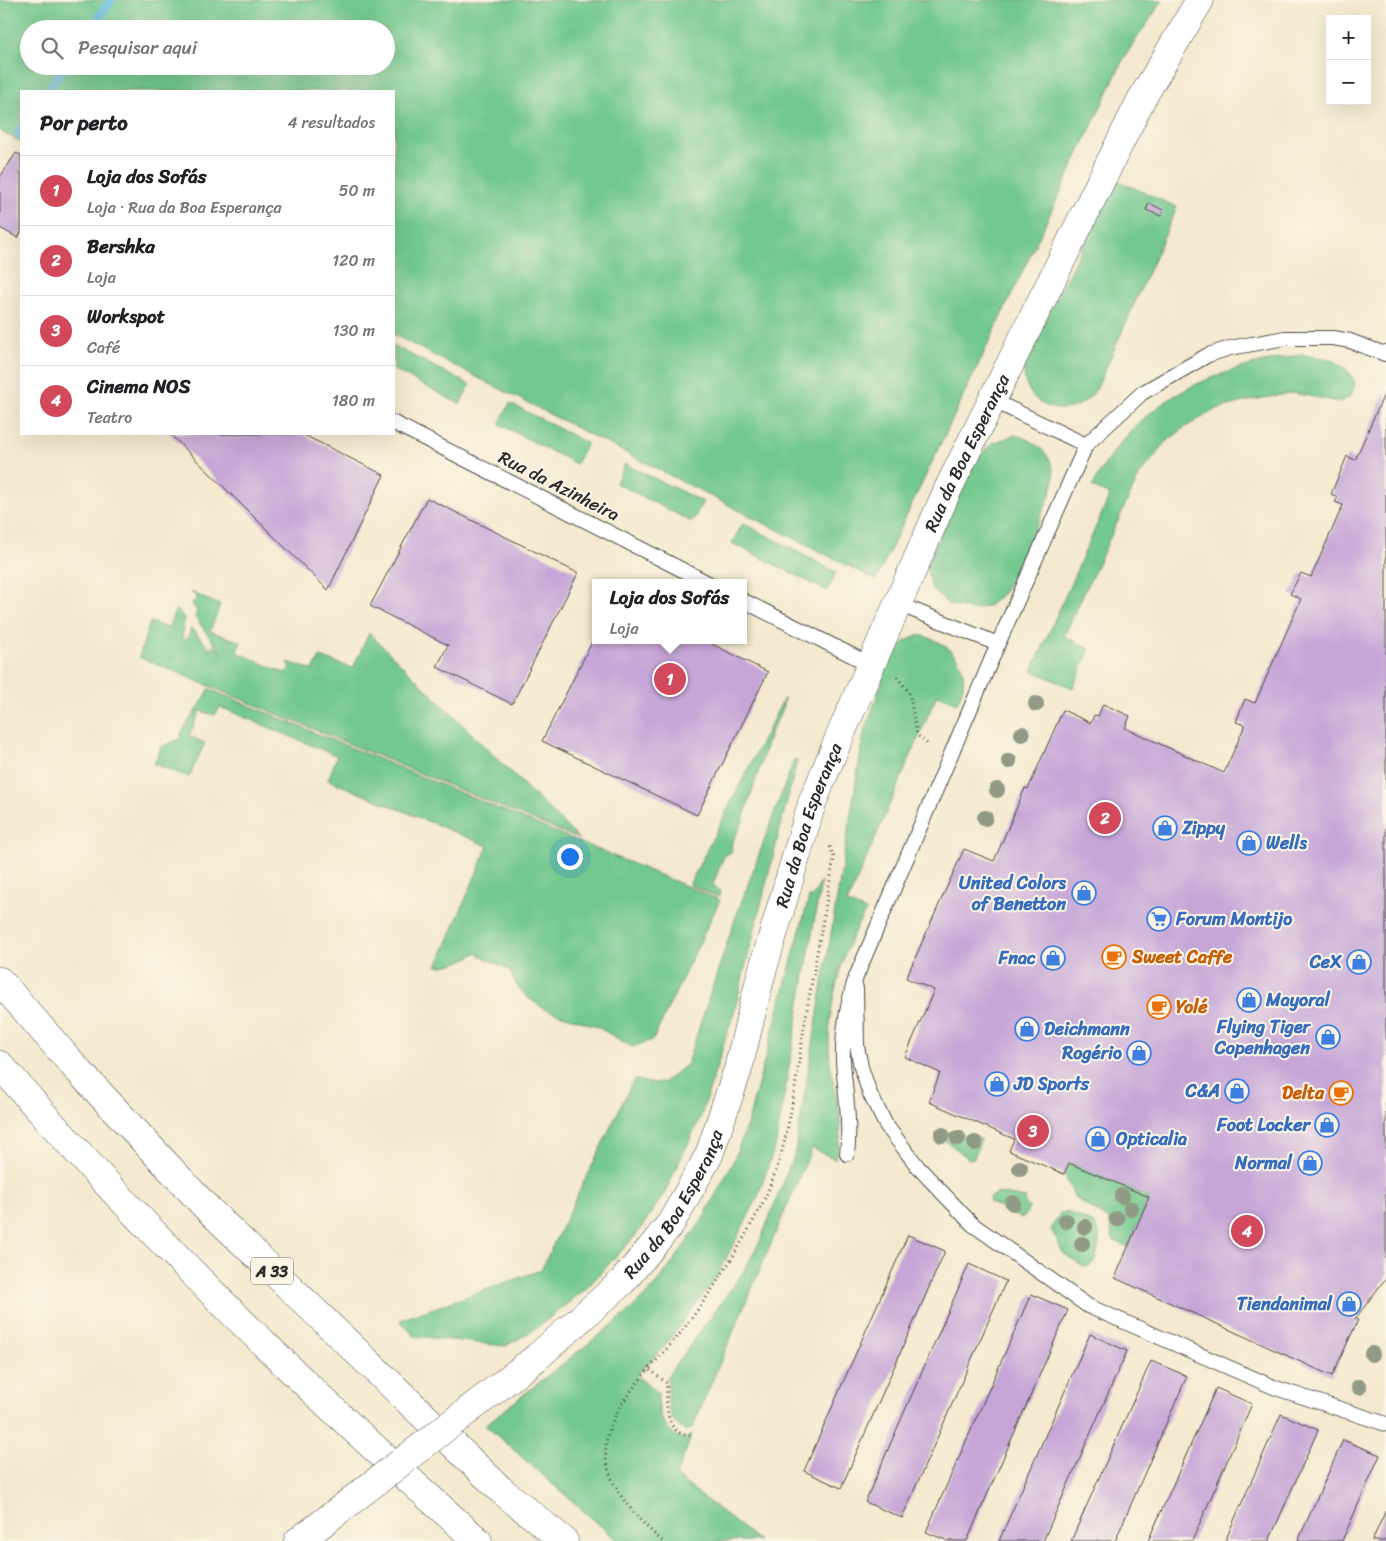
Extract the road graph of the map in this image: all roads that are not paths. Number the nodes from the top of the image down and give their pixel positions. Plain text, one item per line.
1 (1200, 0) edge
2 (1386, 354) edge
3 (992, 400) junction
4 (395, 424) edge
5 (1086, 445) junction
6 (700, 579) edge
7 (747, 603) edge
8 (898, 604) junction
9 (998, 644) junction
10 (871, 665) junction
11 (856, 977) junction
12 (0, 981) edge
13 (0, 1065) edge
14 (846, 1154) dead end
15 (1386, 1424) edge
16 (307, 1535) edge
17 (478, 1541) edge
18 (564, 1541) edge

1 - 3 main road, Rua da Boa Esperança
2 - 5 lane
3 - 5 lane
3 - 8 main road, Rua da Boa Esperança
4 - 6 lane, Rua da Azinheira
5 - 9 lane
7 - 10 lane
8 - 9 lane
8 - 10 main road, Rua da Boa Esperança
9 - 11 lane
10 - 16 main road, Rua da Boa Esperança, bridge
11 - 14 lane
11 - 15 lane
12 - 18 main road, A 33
13 - 17 main road

